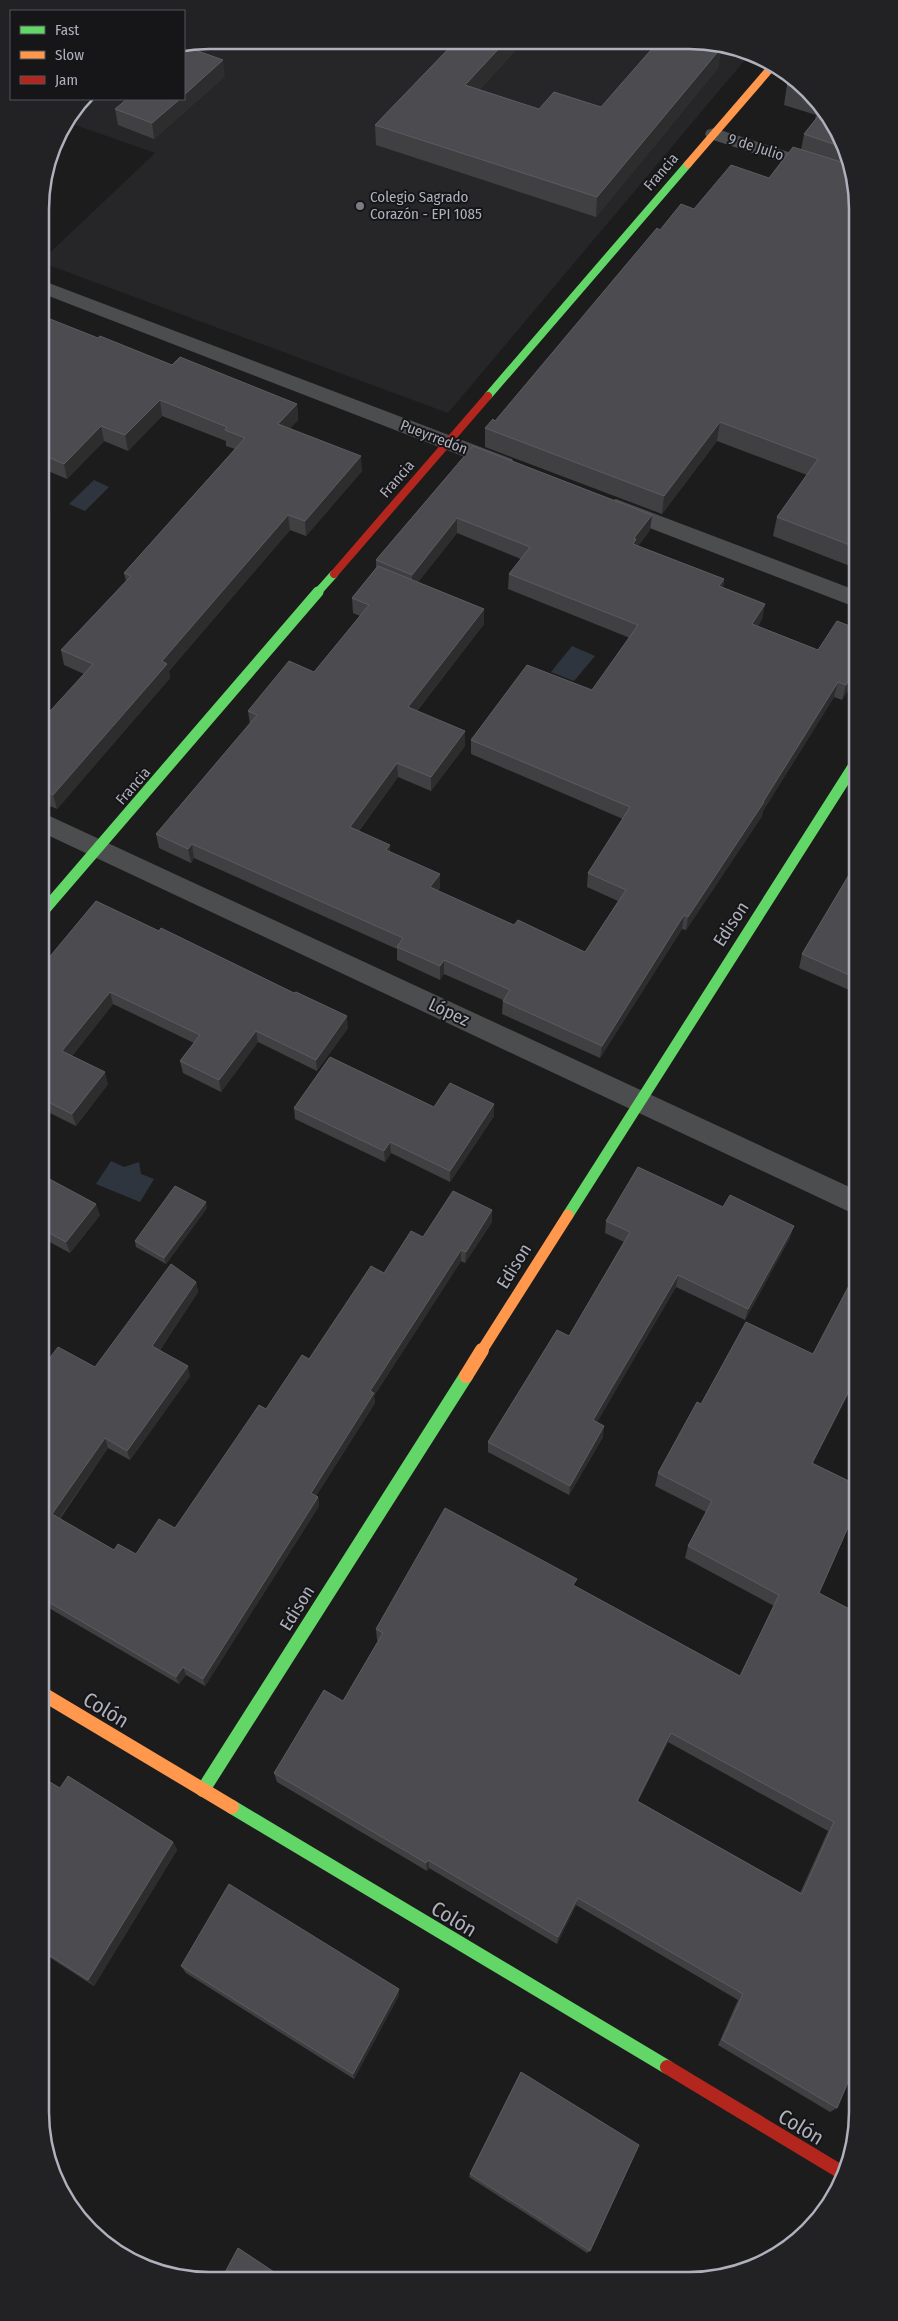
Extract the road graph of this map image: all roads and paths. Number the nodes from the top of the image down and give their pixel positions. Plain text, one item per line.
1 (769, 71) edge
2 (714, 134) junction
3 (846, 177) edge
4 (49, 289) edge
5 (448, 442) junction
6 (522, 471) edge
7 (596, 499) edge
8 (849, 597) edge
9 (849, 773) edge
10 (49, 825) edge
11 (100, 848) junction
12 (49, 906) edge
13 (639, 1101) junction
14 (849, 1200) edge
15 (49, 1698) edge
16 (203, 1790) junction
17 (838, 2170) edge

1 - 2 street, Francia
2 - 3 street, 9 de Julio
2 - 5 street, Francia
4 - 5 street, Pueyrredón
5 - 6 street, Pueyrredón
5 - 11 street, Francia
7 - 8 street
9 - 13 street, Edison
10 - 11 street, López
11 - 12 street, Francia
11 - 13 street, López
13 - 14 street, López
13 - 16 street, Edison
15 - 16 street, Colón
16 - 17 street, Colón

